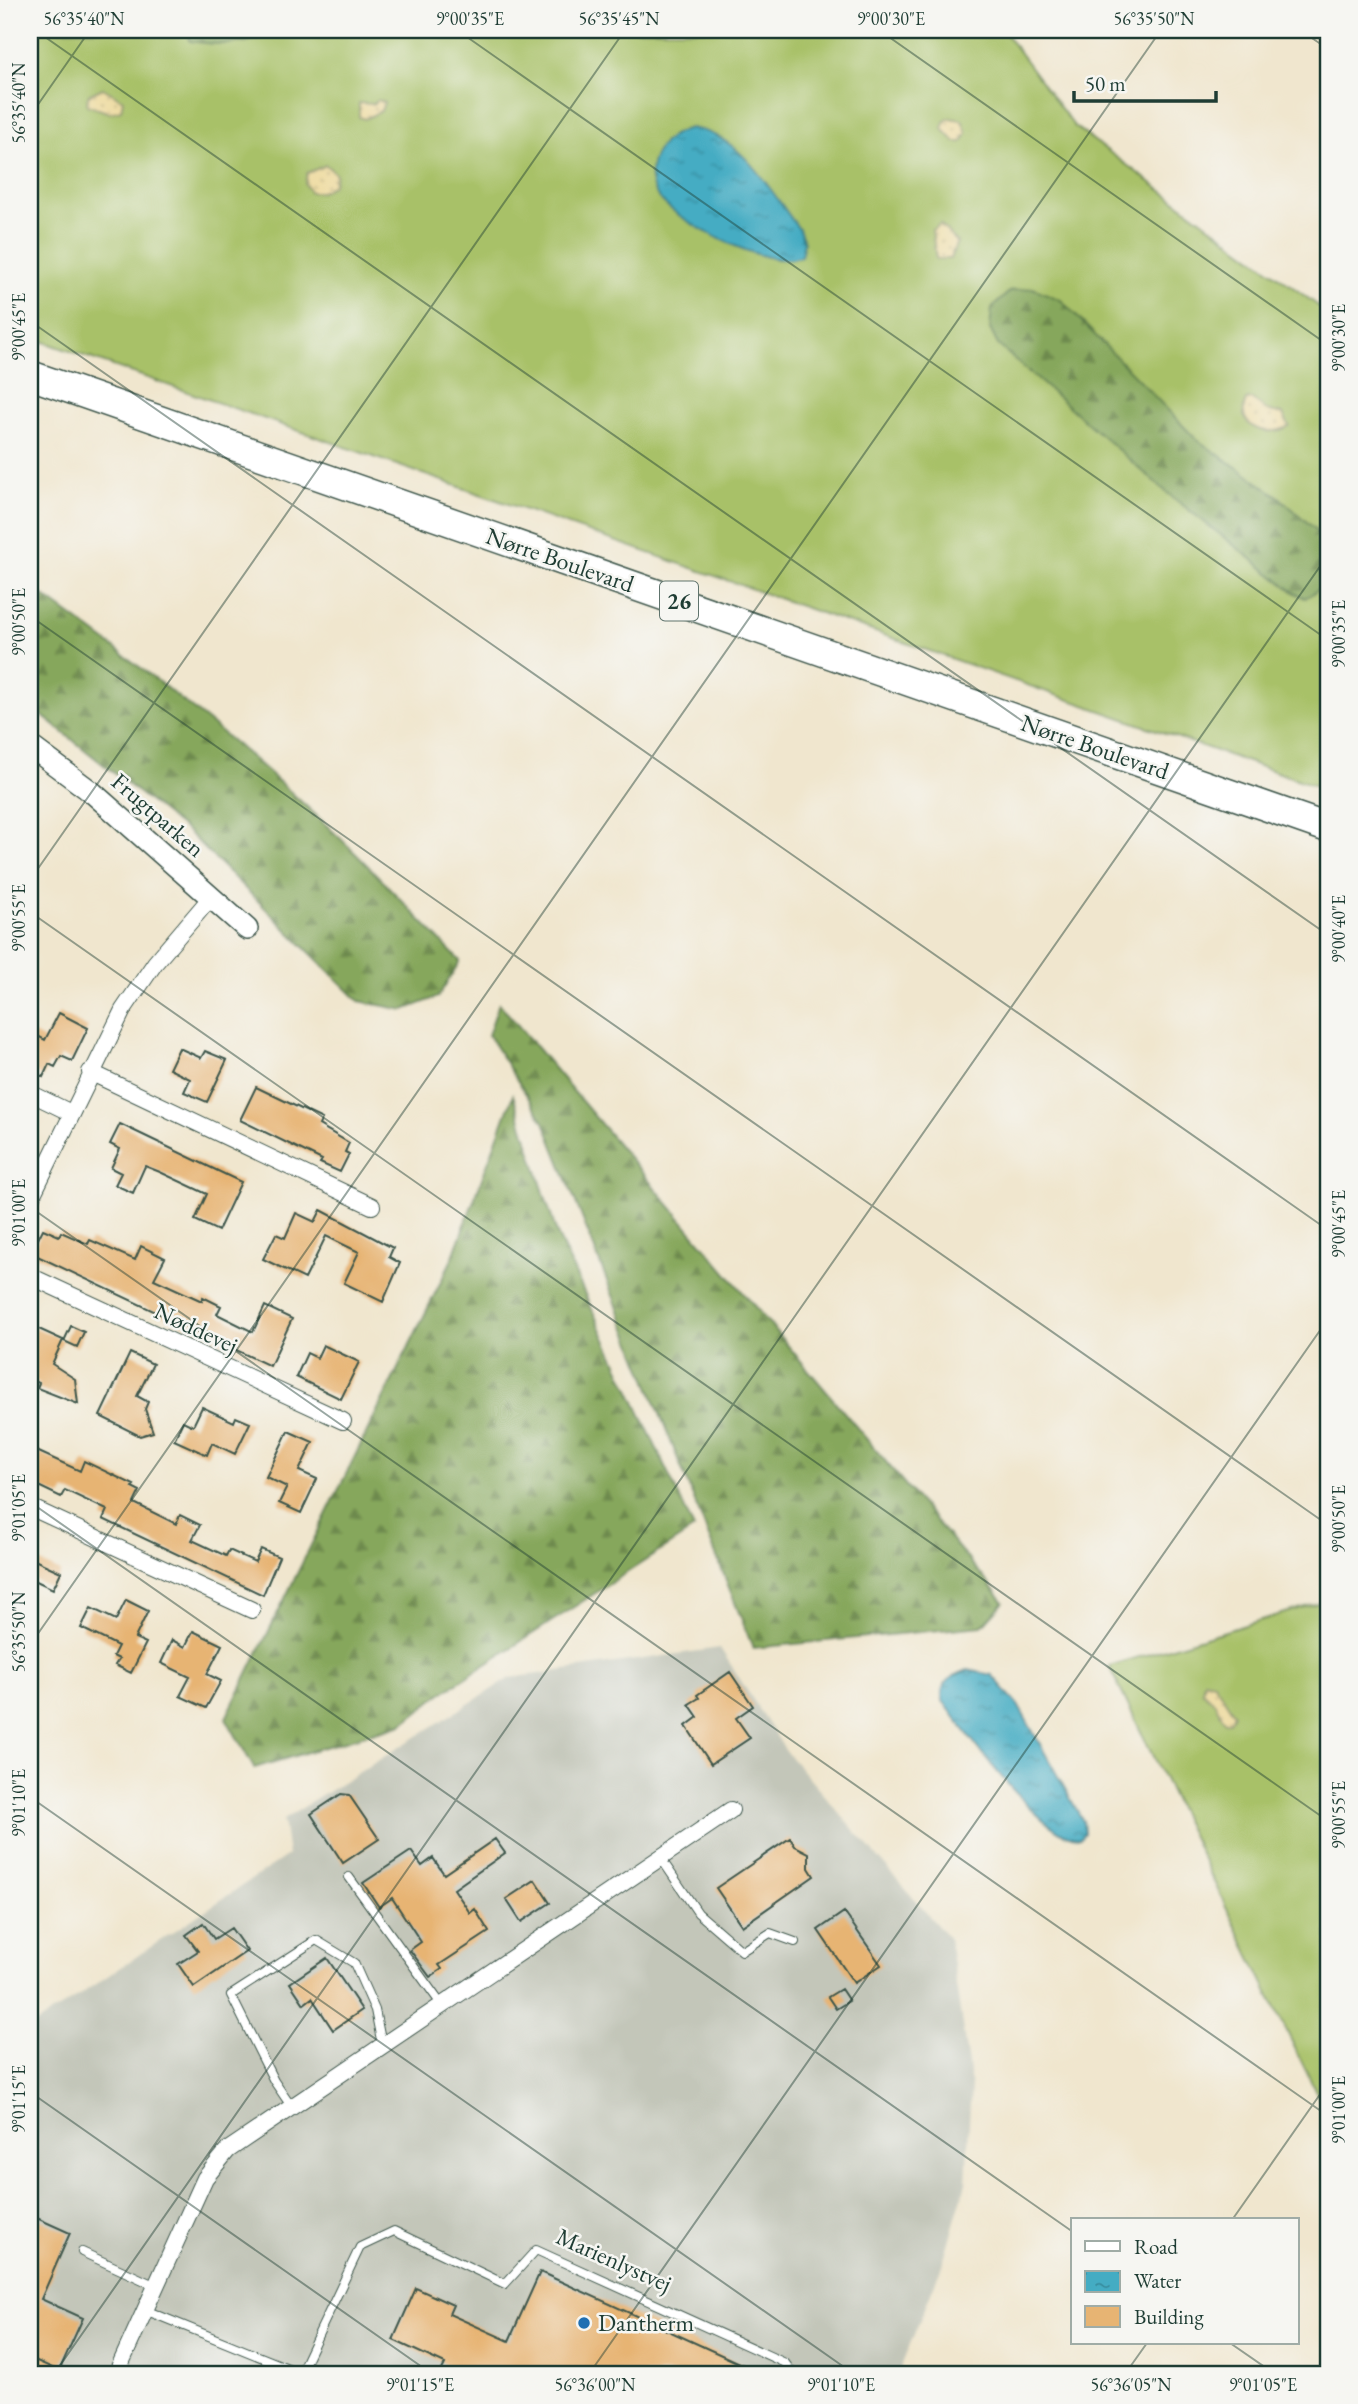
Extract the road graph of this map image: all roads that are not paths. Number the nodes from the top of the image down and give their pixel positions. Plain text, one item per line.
1 (30, 374) edge
2 (30, 746) edge
3 (1328, 828) edge
4 (212, 896) junction
5 (247, 929) dead end
6 (90, 1072) junction
7 (30, 1093) edge
8 (71, 1113) junction
9 (30, 1200) edge
10 (372, 1206) dead end
11 (30, 1276) edge
12 (343, 1421) dead end
13 (30, 1507) edge
14 (252, 1609) dead end
15 (731, 1810) dead end
16 (660, 1857) junction
17 (349, 1877) dead end
18 (795, 1942) dead end
19 (441, 2004) junction
20 (382, 2045) junction
21 (291, 2106) junction
22 (82, 2252) dead end
23 (156, 2286) junction
24 (145, 2311) junction
25 (30, 2371) edge
26 (38, 2374) edge
27 (116, 2374) edge
28 (793, 2374) edge

1 - 3 highway, Nørre Boulevard / 26
2 - 4 street, Frugtparken
4 - 5 street, Frugtparken
4 - 6 street
6 - 8 street
6 - 10 street
7 - 8 street
8 - 9 street
11 - 12 street, Nøddevej
13 - 14 street
15 - 16 street
16 - 18 lane
16 - 19 street
17 - 19 lane
19 - 20 street
20 - 21 street
20 - 21 lane
21 - 23 street
22 - 23 lane
23 - 24 street
24 - 27 street
24 - 28 lane, Marienlystvej
25 - 26 lane

